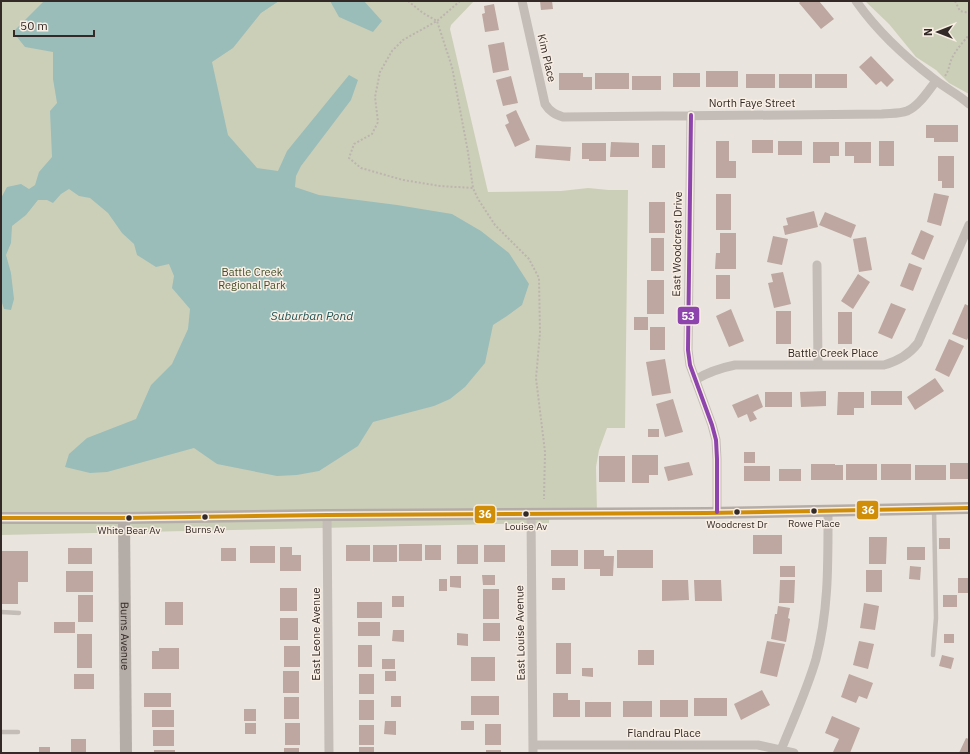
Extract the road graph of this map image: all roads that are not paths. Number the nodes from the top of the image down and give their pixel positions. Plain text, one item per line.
1 (522, 1) edge
2 (856, 1) edge
3 (938, 82) junction
4 (969, 104) edge
5 (556, 114) joint
6 (691, 115) junction
7 (969, 225) edge
8 (967, 236) edge
9 (817, 265) dead end
10 (818, 365) junction
11 (694, 380) junction
12 (969, 508) edge
13 (934, 509) junction
14 (828, 511) junction
15 (717, 512) junction
16 (327, 514) junction
17 (531, 514) junction
18 (1, 518) edge
19 (124, 518) junction
20 (1, 612) edge
21 (20, 613) dead end
22 (933, 655) dead end
23 (1, 732) edge
24 (18, 732) dead end
25 (533, 749) edge
26 (781, 750) junction
27 (126, 753) edge
28 (329, 753) edge
29 (794, 753) edge

1 - 5 street, Kim Place
2 - 3 street
3 - 4 street
3 - 6 street, North Faye Street
5 - 6 street, North Faye Street
6 - 11 street, East Woodcrest Drive
7 - 8 street, Battle Creek Place
8 - 10 street, Battle Creek Place
9 - 10 street
10 - 11 street, Battle Creek Place
11 - 15 street, East Woodcrest Drive
12 - 13 street
13 - 14 street
13 - 22 lane
14 - 15 street
14 - 26 street
15 - 17 street
16 - 17 street
16 - 19 street
16 - 28 street, East Leone Avenue
17 - 25 street, East Louise Avenue
18 - 19 street
19 - 27 street, Burns Avenue
20 - 21 lane
23 - 24 lane
25 - 26 street, Flandrau Place
26 - 29 street, Flandrau Place

